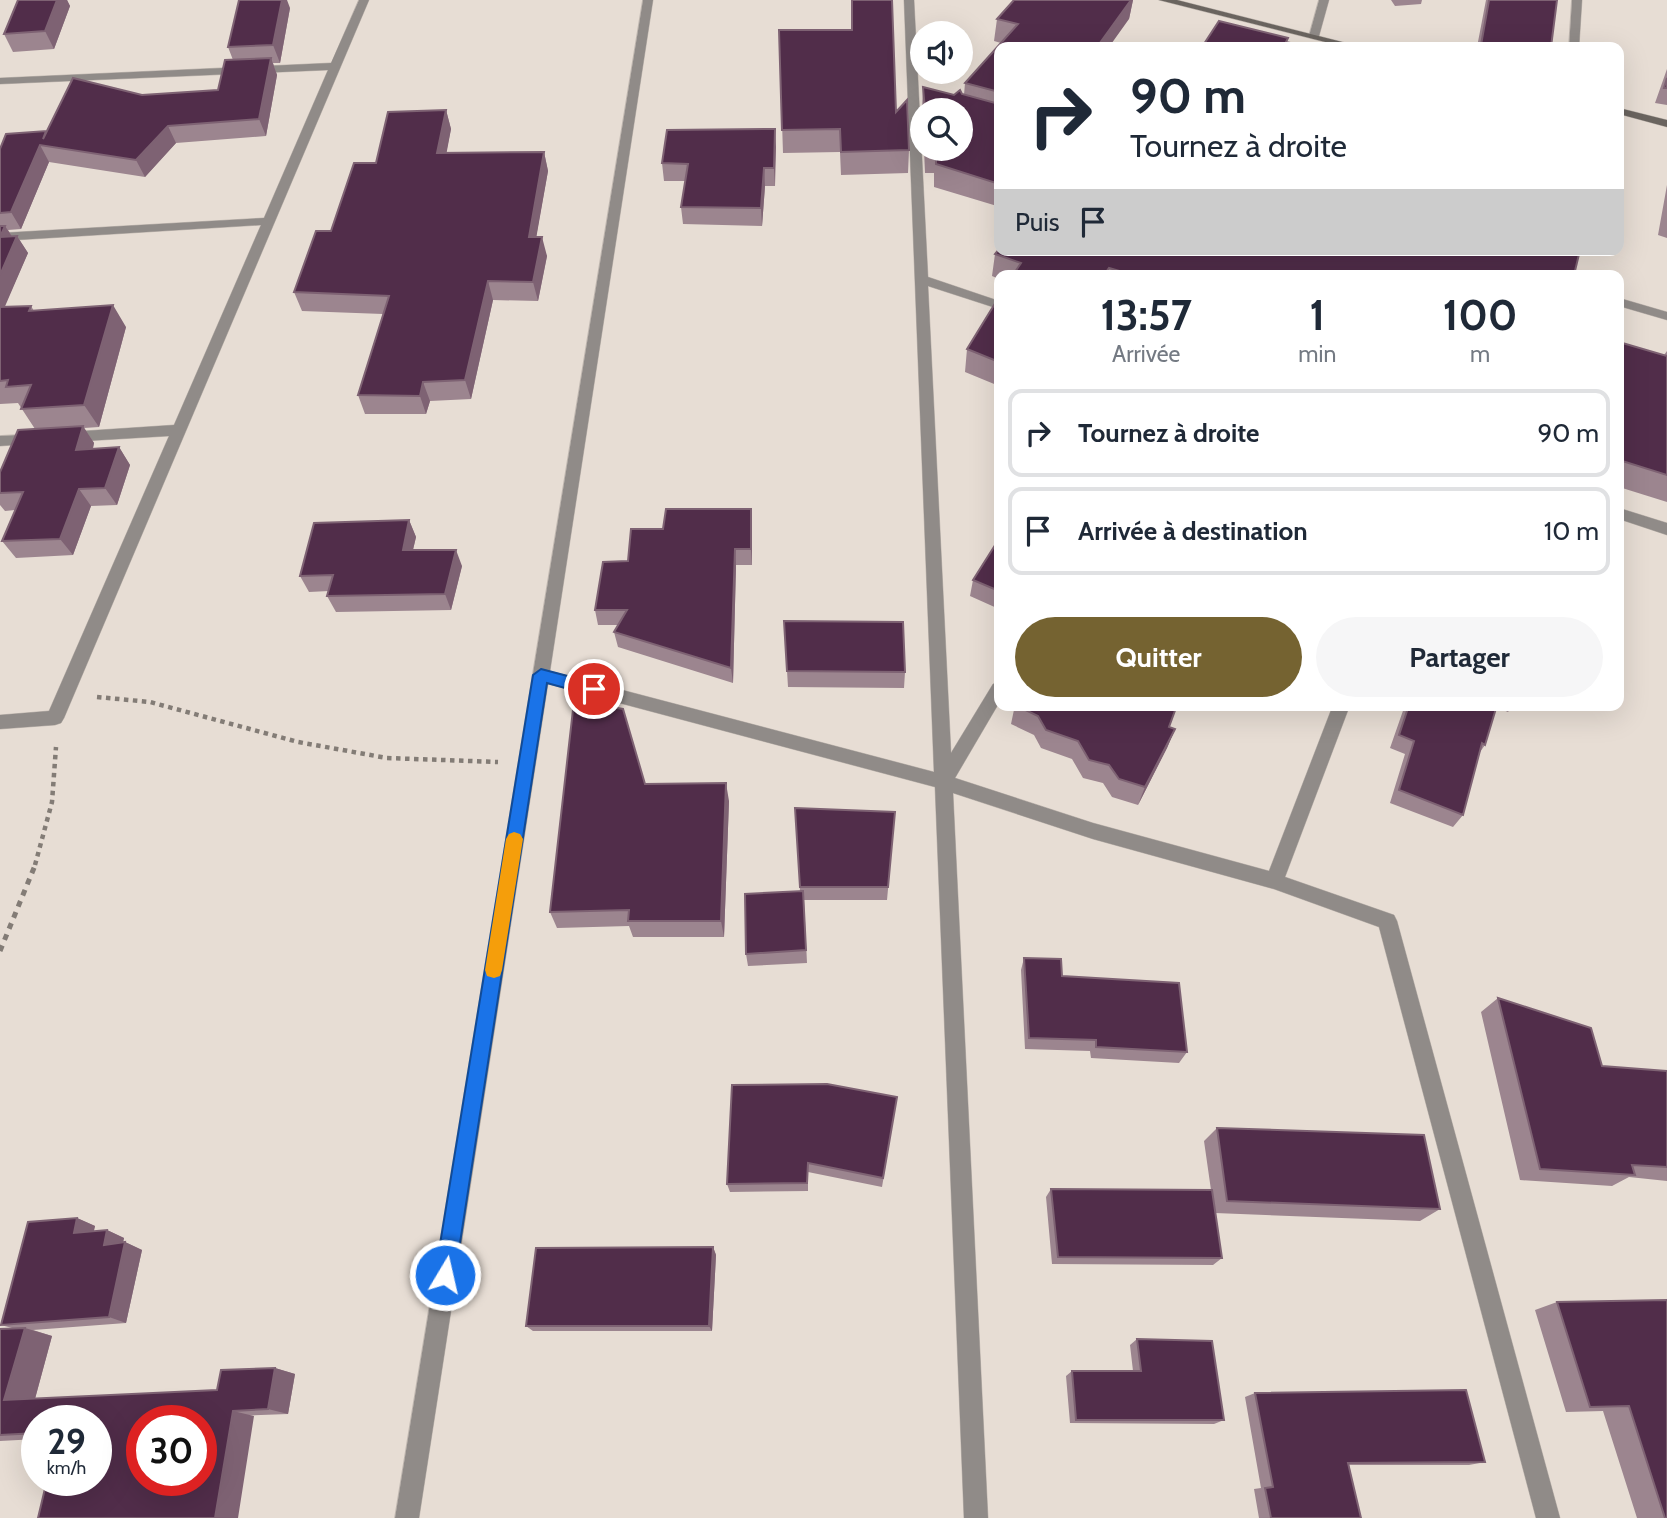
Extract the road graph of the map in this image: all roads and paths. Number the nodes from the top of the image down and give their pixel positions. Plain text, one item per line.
1 (364, 0) edge
2 (648, 0) edge
3 (909, 0) edge
4 (1164, 0) edge
5 (1324, 0) edge
6 (1577, 0) edge
7 (1314, 36) junction
8 (1337, 42) edge
9 (1574, 42) edge
10 (336, 66) junction
11 (0, 81) edge
12 (1624, 112) edge
13 (1667, 124) edge
14 (269, 221) junction
15 (0, 237) edge
16 (921, 279) junction
17 (994, 303) edge
18 (1624, 303) edge
19 (1667, 316) edge
20 (179, 430) junction
21 (0, 442) edge
22 (1624, 515) edge
23 (1667, 529) edge
24 (541, 675) junction
25 (65, 695) junction
26 (994, 697) edge
27 (1340, 711) edge
28 (55, 718) junction
29 (0, 722) edge
30 (526, 764) junction
31 (943, 782) junction
32 (1274, 881) junction
33 (0, 951) edge
34 (407, 1518) edge
35 (976, 1518) edge
36 (1548, 1518) edge

1 - 10 street
2 - 24 street
3 - 16 street
4 - 7 street
5 - 7 street
6 - 9 street
7 - 8 street
10 - 11 street
10 - 14 street
12 - 13 street
14 - 15 street
14 - 20 street
16 - 17 street
16 - 31 street
18 - 19 street
20 - 21 street
20 - 25 street
22 - 23 street
24 - 30 street
24 - 31 street
25 - 28 street
25 - 30 path
26 - 31 street
27 - 32 street
28 - 29 street
28 - 33 path
30 - 34 street
31 - 32 street
31 - 35 street
32 - 36 street

